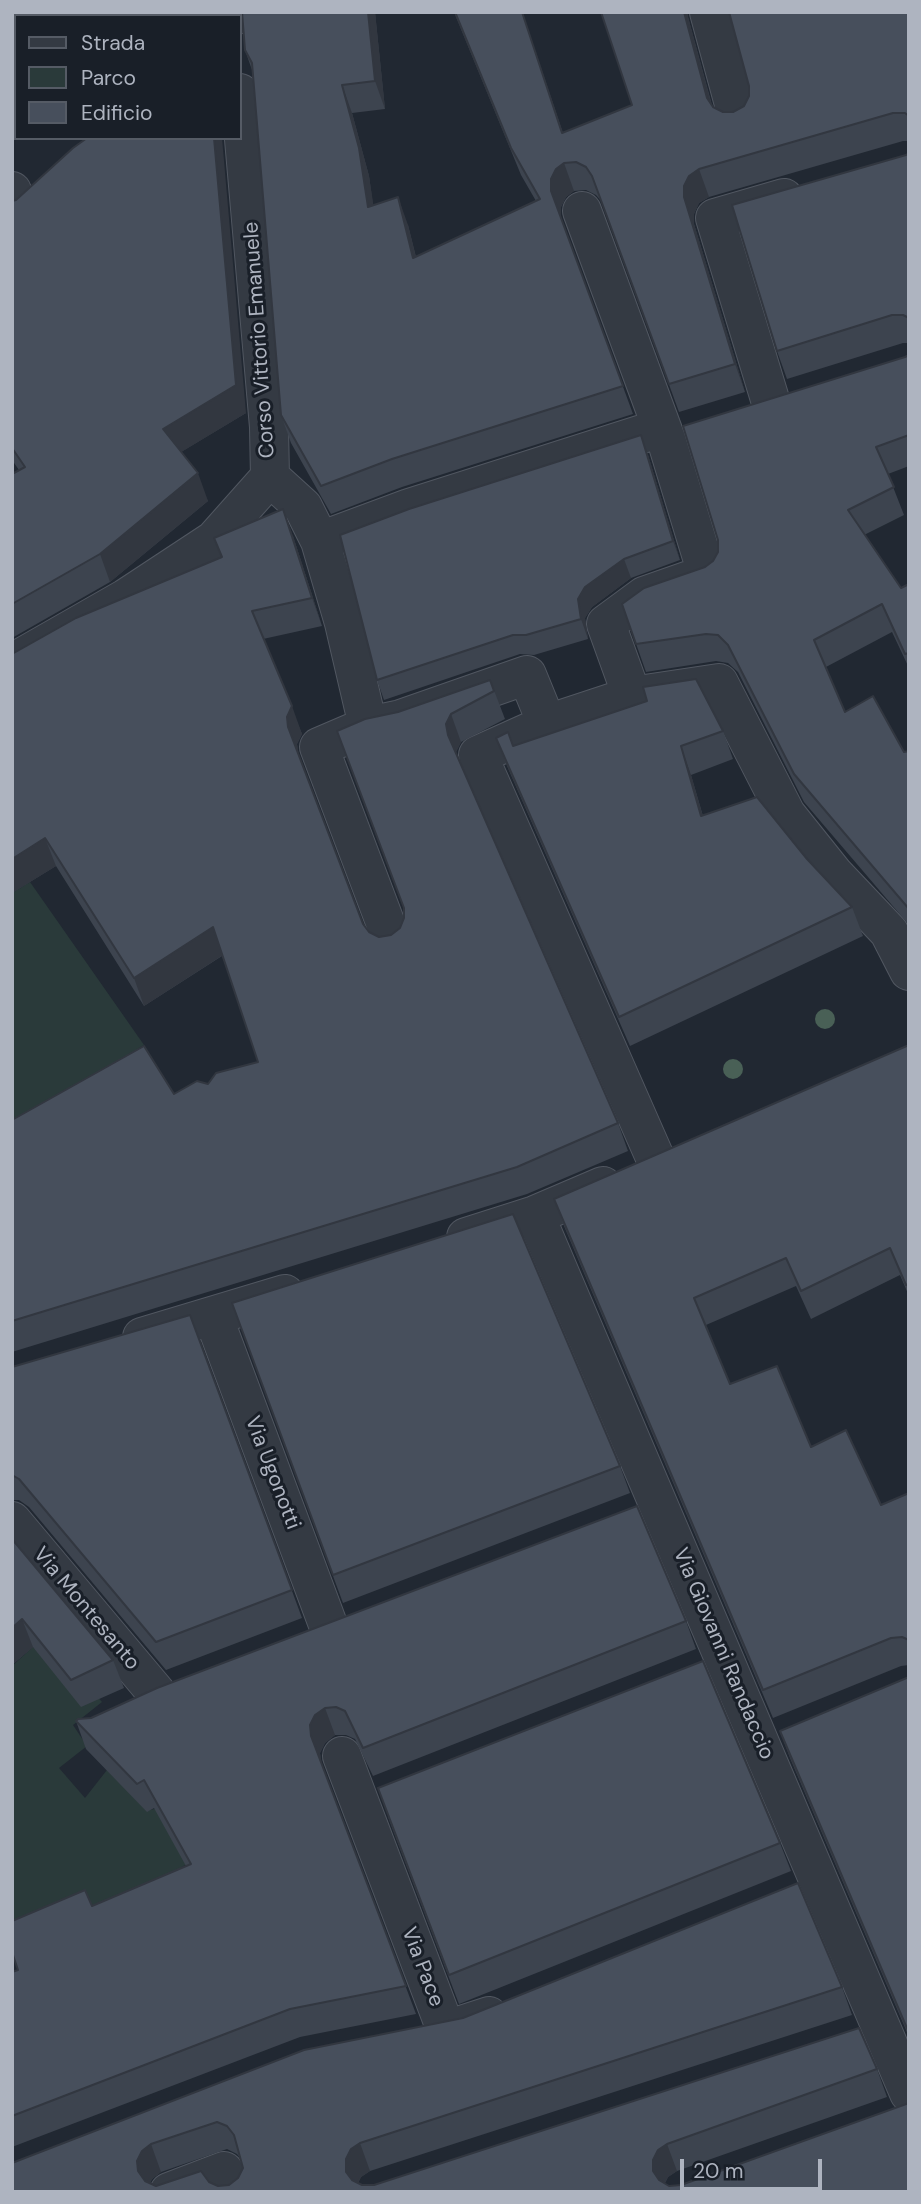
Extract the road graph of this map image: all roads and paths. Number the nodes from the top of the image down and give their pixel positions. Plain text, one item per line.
1 (709, 12) edge
2 (242, 116) edge
3 (738, 119) edge
4 (818, 188) edge
5 (582, 211) dead end
6 (809, 395) edge
7 (772, 406) junction
8 (664, 434) junction
9 (270, 477) junction
10 (320, 541) junction
11 (12, 663) edge
12 (632, 696) junction
13 (547, 724) junction
14 (368, 726) junction
15 (393, 943) edge
16 (909, 971) edge
17 (694, 1146) edge
18 (657, 1162) junction
19 (536, 1215) junction
20 (432, 1248) edge
21 (316, 1284) edge
22 (213, 1317) junction
23 (106, 1348) edge
24 (661, 1505) junction
25 (623, 1520) edge
26 (12, 1521) edge
27 (368, 1616) edge
28 (330, 1630) junction
29 (294, 1644) edge
30 (726, 1661) junction
31 (687, 1676) edge
32 (196, 1682) edge
33 (799, 1731) edge
34 (763, 1746) junction
35 (342, 1756) dead end
36 (819, 1883) junction
37 (781, 1898) edge
38 (516, 2005) edge
39 (446, 2030) junction
40 (409, 2037) edge
41 (909, 2093) edge
42 (228, 2182) edge
43 (169, 2192) edge

1 - 3 street
2 - 9 street, Corso Vittorio Emanuele
4 - 7 street
5 - 8 street
6 - 7 street
7 - 8 street
8 - 10 street
8 - 12 street
9 - 10 street
9 - 11 street, Corso Vittorio Emanuele
10 - 14 street
12 - 13 street
12 - 16 street
13 - 14 street
13 - 18 street
14 - 15 street
17 - 18 street
18 - 19 street
19 - 20 street
19 - 24 street, Via Giovanni Randaccio
21 - 22 street
22 - 23 street
22 - 28 street, Via Ugonotti
24 - 25 street
24 - 30 street, Via Giovanni Randaccio
26 - 32 street, Via Montesanto
27 - 28 street
28 - 29 street
30 - 31 street
30 - 34 street, Via Giovanni Randaccio
33 - 34 street
34 - 36 street, Via Giovanni Randaccio
35 - 39 street, Via Pace
36 - 37 street
36 - 41 street, Via Giovanni Randaccio
38 - 39 street, Via Pace
39 - 40 street
42 - 43 street

